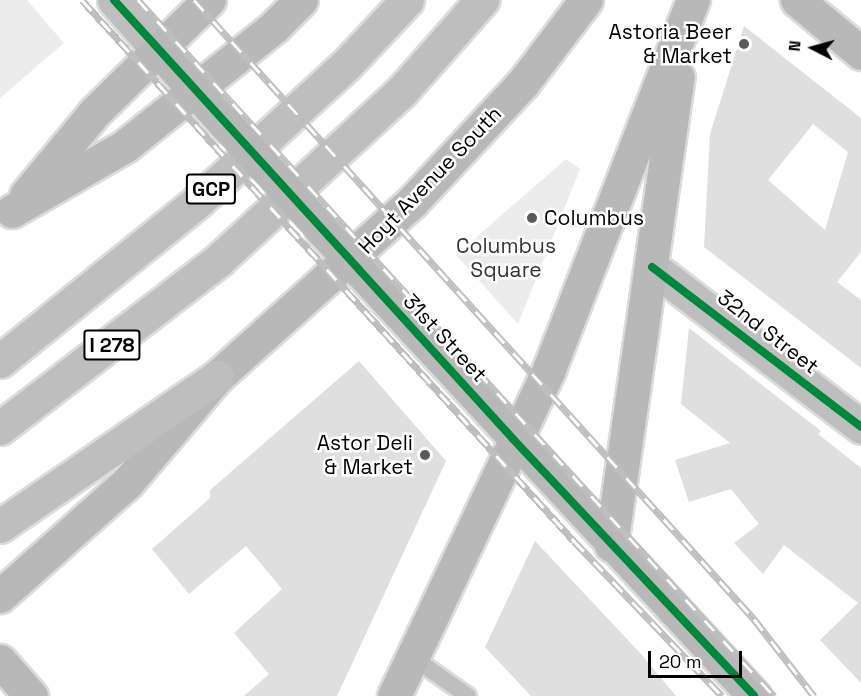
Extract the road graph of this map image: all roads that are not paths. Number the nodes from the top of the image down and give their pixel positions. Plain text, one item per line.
1 (114, 0) edge
2 (209, 0) edge
3 (301, 0) edge
4 (407, 0) edge
5 (482, 0) edge
6 (586, 0) edge
7 (797, 0) edge
8 (689, 12) edge
9 (158, 51) junction
10 (861, 53) edge
11 (196, 90) junction
12 (6, 216) edge
13 (351, 262) junction
14 (652, 267) junction
15 (0, 361) edge
16 (217, 377) junction
17 (861, 427) edge
18 (0, 428) edge
19 (513, 439) junction
20 (0, 526) edge
21 (611, 545) junction
22 (0, 596) edge
23 (412, 657) junction
24 (0, 661) edge
25 (31, 696) edge
26 (394, 696) edge
27 (468, 696) edge
28 (754, 696) edge

1 - 9 main road, 31st Street
2 - 9 main road
3 - 11 main road
4 - 15 main road, GCP
5 - 18 main road, I 278
6 - 13 main road, Hoyt Avenue South
7 - 10 main road
8 - 14 main road
8 - 19 main road
9 - 11 main road, 31st Street
9 - 12 main road
11 - 12 main road
11 - 13 main road, 31st Street, bridge
13 - 16 main road, Hoyt Avenue South
13 - 19 main road, 31st Street
14 - 17 main road, 32nd Street
14 - 21 main road
16 - 20 main road
16 - 22 main road, Hoyt Avenue South
19 - 21 main road, 31st Street
19 - 23 main road
21 - 28 main road, 31st Street
23 - 26 main road
23 - 27 lane
24 - 25 main road

